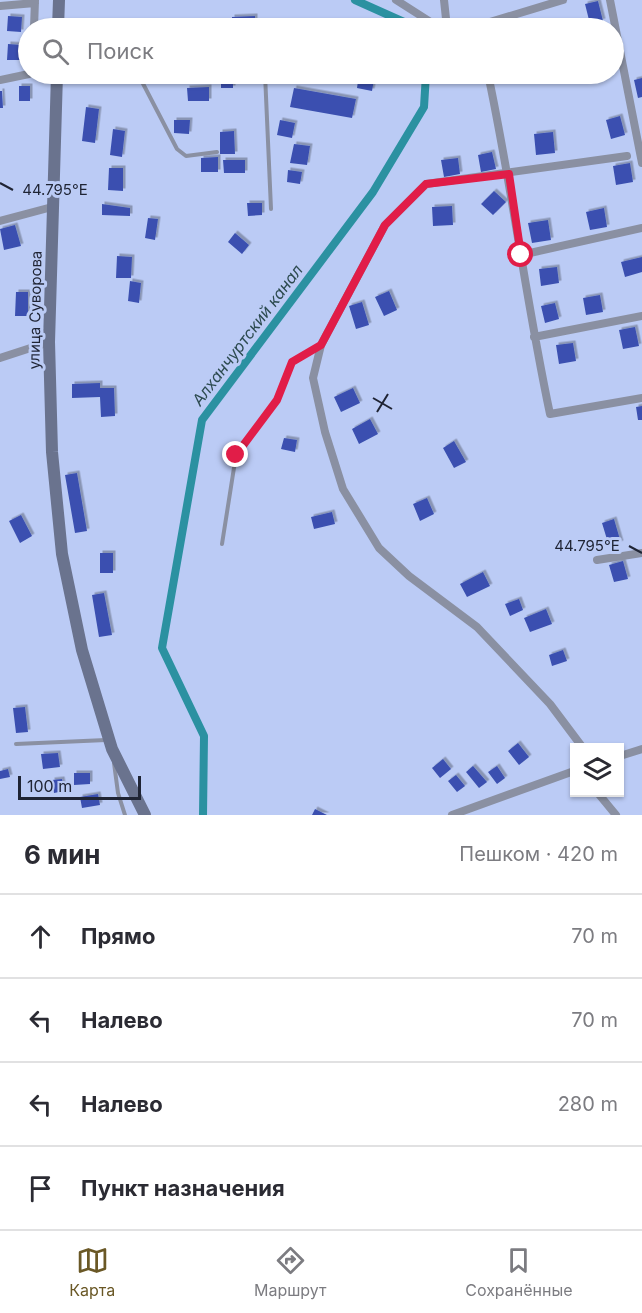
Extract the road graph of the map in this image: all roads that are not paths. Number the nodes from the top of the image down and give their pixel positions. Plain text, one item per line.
1 (59, 0) edge
2 (396, 0) edge
3 (444, 0) edge
4 (563, 0) edge
5 (610, 0) edge
6 (35, 1) edge
7 (0, 6) edge
8 (34, 18) edge
9 (58, 18) edge
10 (425, 18) edge
11 (446, 18) edge
12 (506, 18) edge
13 (614, 18) edge
14 (624, 71) edge
15 (18, 76) edge
16 (0, 80) edge
17 (57, 84) edge
18 (143, 84) edge
19 (265, 84) edge
20 (490, 84) edge
21 (217, 152) dead end
22 (627, 156) dead end
23 (642, 163) edge
24 (509, 174) junction
25 (52, 207) junction
26 (271, 209) dead end
27 (0, 221) edge
28 (642, 228) edge
29 (521, 255) junction
30 (642, 316) edge
31 (534, 337) junction
32 (49, 342) junction
33 (321, 345) junction
34 (0, 358) edge
35 (642, 398) edge
36 (222, 544) dead end
37 (642, 553) edge
38 (597, 560) dead end
39 (580, 743) edge
40 (16, 744) dead end
41 (111, 744) junction
42 (642, 749) edge
43 (624, 755) edge
44 (570, 772) edge
45 (601, 797) edge
46 (125, 815) edge
47 (145, 815) edge
48 (452, 815) edge
49 (616, 815) edge

1 - 9 main road
2 - 10 street
3 - 11 street
4 - 12 street
5 - 13 street
6 - 7 street
6 - 8 street
14 - 23 street
15 - 16 street
17 - 25 main road, улица Суворова
18 - 21 lane
19 - 26 lane
20 - 24 street
22 - 24 street
24 - 29 street
24 - 33 street
25 - 27 street
25 - 32 main road, улица Суворова
28 - 29 street
29 - 31 street
30 - 31 street
31 - 35 street
32 - 34 street
32 - 41 main road, улица Суворова
33 - 36 lane
33 - 39 street
37 - 38 street
40 - 41 lane
41 - 46 lane
41 - 47 main road, улица Суворова
42 - 43 street
44 - 48 street
45 - 49 street

